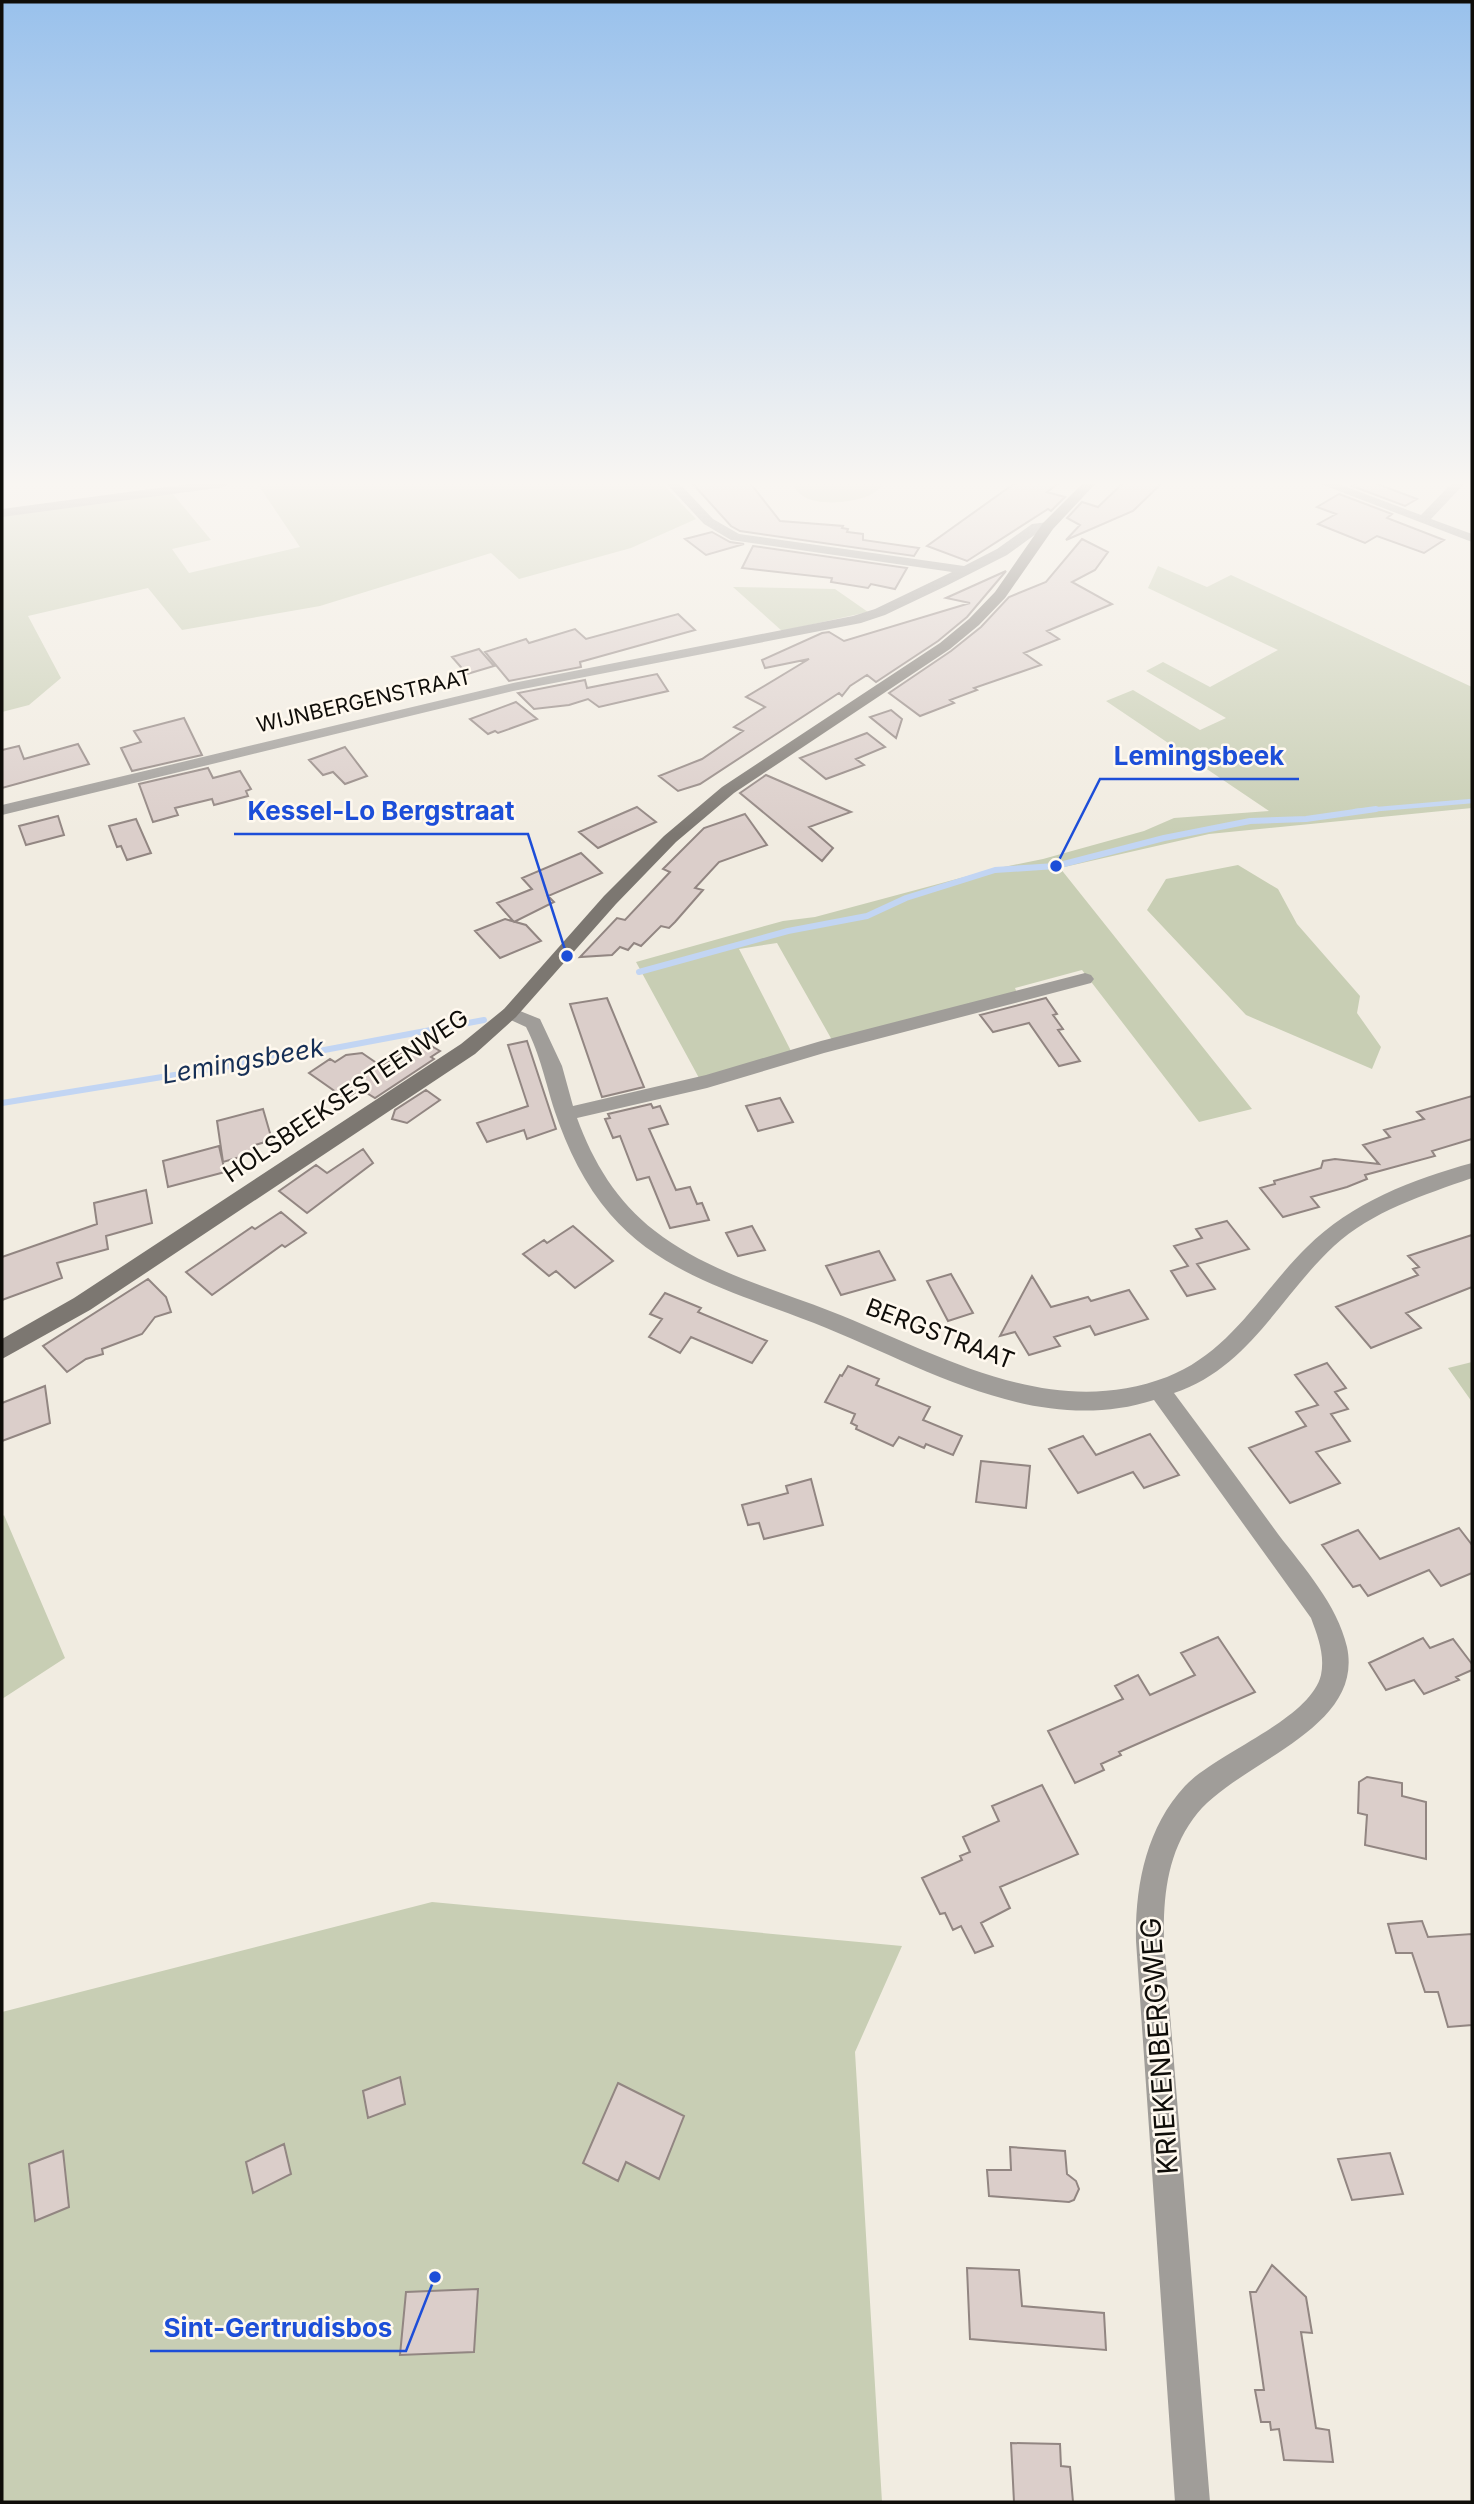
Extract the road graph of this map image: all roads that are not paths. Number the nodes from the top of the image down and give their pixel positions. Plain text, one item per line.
1 (905, 600) edge
2 (994, 600) edge
3 (2, 810) edge
4 (1085, 979) dead end
5 (510, 1013) junction
6 (566, 1114) junction
7 (1472, 1170) edge
8 (2, 1350) edge
9 (1158, 1388) junction
10 (1193, 2502) edge

1 - 3 street, WIJNBERGENSTRAAT
2 - 5 street, HOLSBEEKSESTEENWEG
4 - 6 street
5 - 6 street, BERGSTRAAT
5 - 8 street, HOLSBEEKSESTEENWEG
6 - 9 street, BERGSTRAAT
7 - 9 street, BERGSTRAAT
9 - 10 street, KRIEKENBERGWEG

